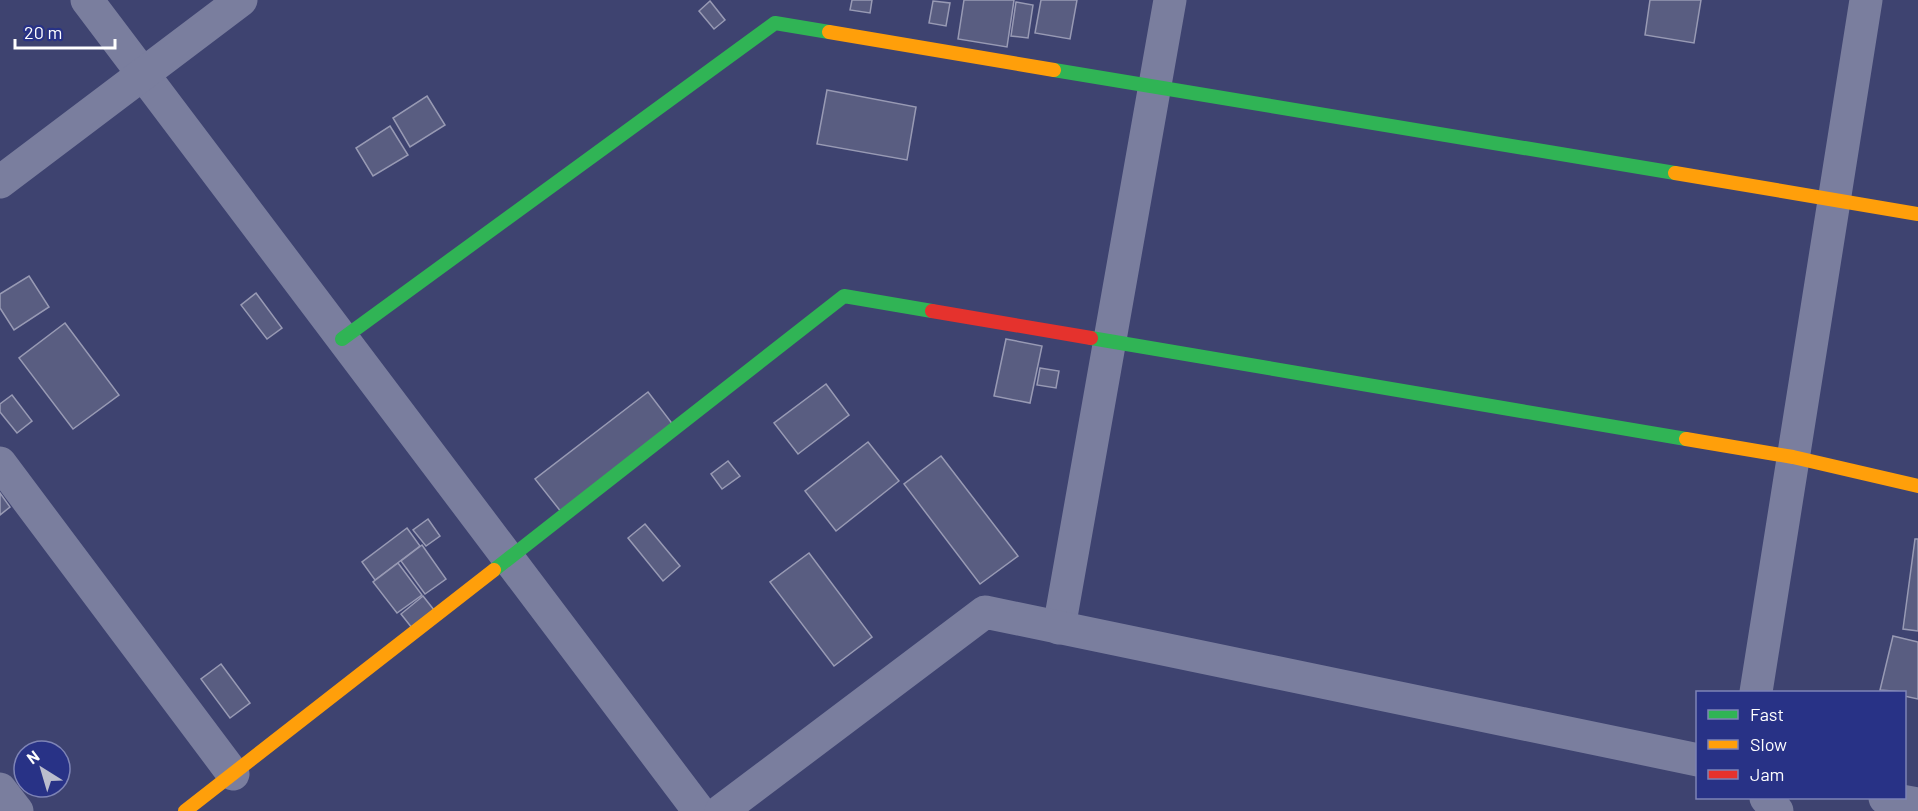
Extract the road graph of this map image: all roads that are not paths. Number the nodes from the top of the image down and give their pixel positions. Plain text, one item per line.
1 (87, 0) edge
2 (241, 0) edge
3 (1170, 0) edge
4 (1866, 0) edge
5 (143, 74) junction
6 (1154, 86) junction
7 (0, 182) edge
8 (1834, 200) junction
9 (1918, 214) edge
10 (342, 339) junction
11 (1109, 341) junction
12 (1793, 457) junction
13 (0, 463) edge
14 (1918, 486) edge
15 (508, 560) junction
16 (1059, 628) junction
17 (1755, 691) edge
18 (1696, 760) edge
19 (233, 774) junction
20 (0, 789) edge
21 (1767, 799) edge
22 (1890, 799) edge
23 (1918, 804) edge
24 (17, 811) edge
25 (185, 811) edge
26 (699, 811) edge
27 (722, 811) edge
28 (1777, 811) edge

1 - 5 street
2 - 5 street
3 - 6 street
4 - 8 street
5 - 7 street
5 - 10 street
6 - 8 street
6 - 10 street
6 - 11 street
8 - 9 street
8 - 12 street
10 - 15 street
11 - 12 street
11 - 15 street
11 - 16 street
12 - 14 street
12 - 17 street
13 - 19 street
15 - 19 street
15 - 26 street
16 - 18 street
16 - 27 street
19 - 25 street
20 - 24 street
21 - 28 street
22 - 23 street

